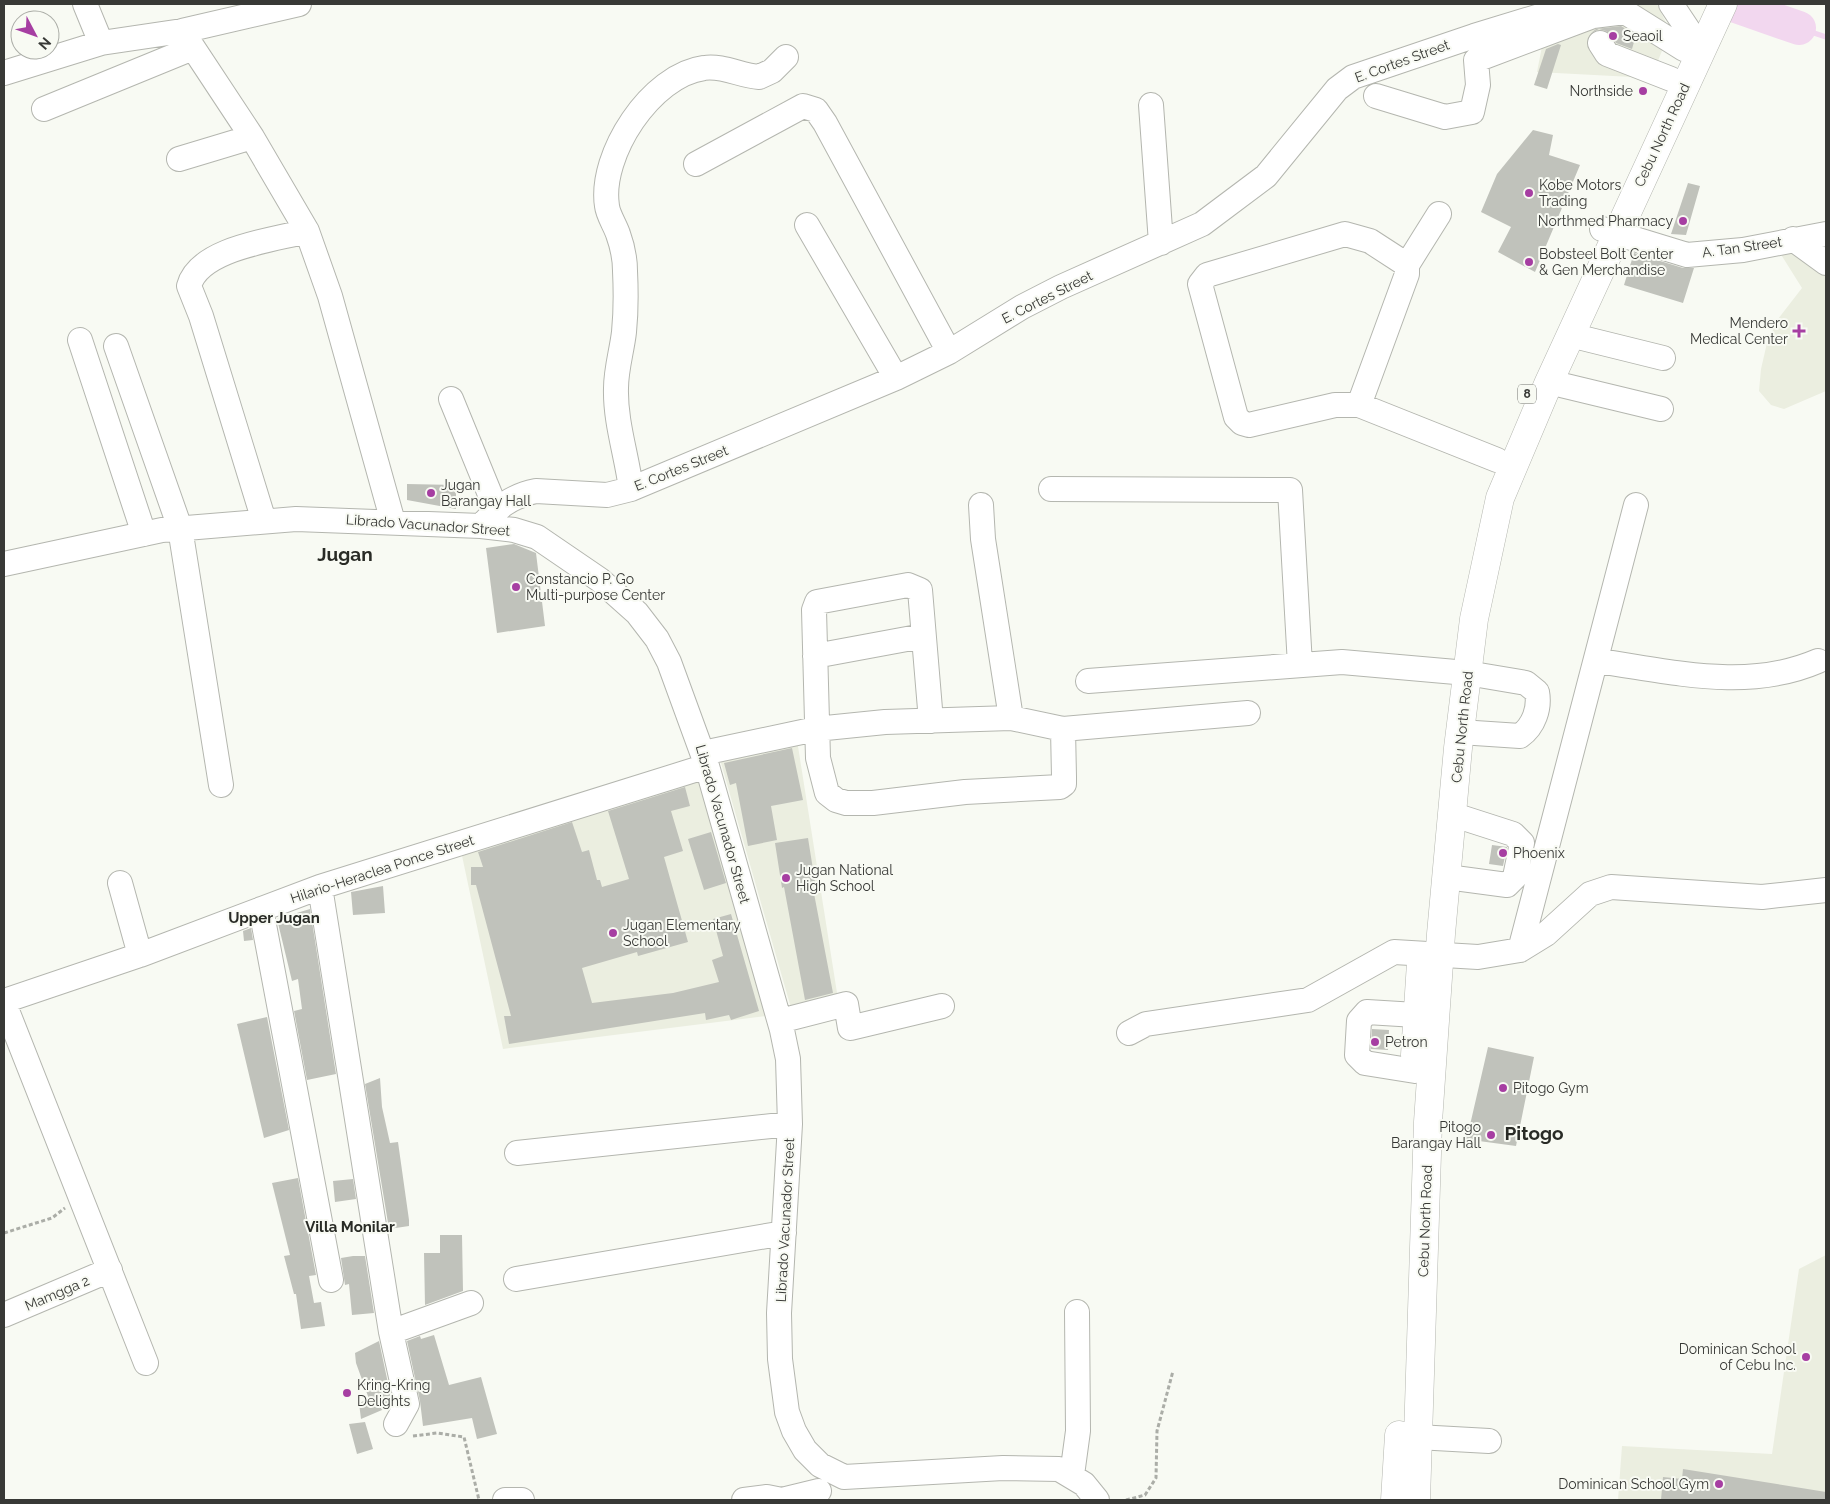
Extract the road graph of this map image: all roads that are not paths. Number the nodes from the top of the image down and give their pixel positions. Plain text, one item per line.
1 (85, 4) edge
2 (299, 4) edge
3 (1671, 4) edge
4 (1567, 5) edge
5 (1716, 6) edge
6 (1608, 26) junction
7 (188, 39) junction
8 (1688, 42) junction
9 (100, 43) junction
10 (786, 57) dead end
11 (4, 73) edge
12 (1671, 79) junction
13 (1376, 96) dead end
14 (1151, 105) dead end
15 (44, 109) dead end
16 (252, 136) junction
17 (178, 159) dead end
18 (696, 164) dead end
19 (1439, 214) dead end
20 (807, 224) dead end
21 (307, 231) junction
22 (1609, 232) junction
23 (1826, 234) edge
24 (1793, 240) junction
25 (1161, 243) junction
26 (1826, 263) edge
27 (1407, 265) junction
28 (1570, 336) junction
29 (80, 340) dead end
30 (116, 346) dead end
31 (949, 352) junction
32 (1663, 358) dead end
33 (896, 378) junction
34 (1549, 382) junction
35 (451, 399) dead end
36 (1359, 405) junction
37 (1661, 409) dead end
38 (1497, 460) junction
39 (631, 489) junction
40 (1051, 490) dead end
41 (981, 505) dead end
42 (1636, 505) dead end
43 (489, 518) junction
44 (264, 520) junction
45 (393, 522) junction
46 (180, 528) junction
47 (144, 534) junction
48 (5, 562) edge
49 (923, 636) junction
50 (815, 656) junction
51 (1597, 661) junction
52 (1818, 661) dead end
53 (1300, 665) junction
54 (1458, 673) junction
55 (1088, 681) dead end
56 (1248, 713) dead end
57 (1011, 718) junction
58 (931, 721) junction
59 (1063, 729) junction
60 (816, 730) junction
61 (1460, 732) junction
62 (705, 760) junction
63 (221, 785) dead end
64 (1454, 815) junction
65 (1447, 877) junction
66 (120, 883) dead end
67 (320, 887) junction
68 (1826, 890) edge
69 (261, 909) junction
70 (1520, 950) junction
71 (1431, 954) junction
72 (140, 955) junction
73 (4, 1002) edge
74 (942, 1006) dead end
75 (1416, 1015) junction
76 (780, 1021) junction
77 (1129, 1033) dead end
78 (1414, 1071) junction
79 (790, 1124) junction
80 (517, 1153) dead end
81 (784, 1233) junction
82 (110, 1270) junction
83 (516, 1279) dead end
84 (331, 1280) dead end
85 (471, 1304) dead end
86 (1078, 1312) dead end
87 (4, 1315) edge
88 (391, 1332) junction
89 (146, 1363) dead end
90 (396, 1424) road end
91 (1417, 1438) junction
92 (1489, 1441) dead end
93 (820, 1465) junction
94 (1072, 1475) junction
95 (820, 1496) edge
96 (504, 1500) edge
97 (522, 1500) edge
98 (744, 1500) edge
99 (1097, 1500) edge
100 (1395, 1500) edge
101 (1416, 1500) edge

1 - 9 street
2 - 7 street
3 - 8 street
4 - 25 street, E. Cortes Street
5 - 8 main road, Cebu North Road / 8
5 - 22 main road, Cebu North Road / 8
6 - 8 street
6 - 12 street
6 - 13 street
7 - 9 street
7 - 15 street
7 - 16 street
8 - 12 main road, Cebu North Road / 8
9 - 11 street
10 - 39 street
12 - 22 main road, Cebu North Road / 8
14 - 25 street
16 - 17 street
16 - 21 street
18 - 31 street
19 - 27 street
20 - 33 street
21 - 44 street
21 - 45 street
22 - 24 street, A. Tan Street
22 - 28 main road, Cebu North Road / 8
22 - 38 main road, Cebu North Road / 8
23 - 24 street, A. Tan Street
24 - 26 street
25 - 31 street, E. Cortes Street
27 - 36 street
27 - 36 street
28 - 32 street
28 - 34 main road, Cebu North Road / 8
29 - 47 street
30 - 46 street
31 - 33 street, E. Cortes Street
33 - 39 street, E. Cortes Street
34 - 37 street
34 - 54 main road, Cebu North Road / 8
35 - 43 street
36 - 38 street
38 - 54 main road, Cebu North Road / 8
39 - 43 street, E. Cortes Street
40 - 53 street
41 - 57 street
42 - 51 street
43 - 45 street, Librado Vacunador Street
43 - 62 street, Librado Vacunador Street
44 - 45 street, Librado Vacunador Street
44 - 46 street, Librado Vacunador Street
46 - 47 street, Librado Vacunador Street
46 - 63 street
47 - 48 street, Librado Vacunador Street
49 - 50 street
49 - 50 street
49 - 58 street
50 - 60 street
51 - 52 street
51 - 70 street
53 - 54 street
53 - 55 street
54 - 61 main road, Cebu North Road / 8
54 - 61 street
54 - 71 main road, Cebu North Road / 8
56 - 59 street, Hilario-Heraclea Ponce Street
57 - 58 street, Hilario-Heraclea Ponce Street
57 - 59 street, Hilario-Heraclea Ponce Street
58 - 60 street, Hilario-Heraclea Ponce Street
59 - 60 street
60 - 62 street, Hilario-Heraclea Ponce Street
61 - 64 main road, Cebu North Road / 8
62 - 67 street, Hilario-Heraclea Ponce Street
62 - 76 street, Librado Vacunador Street
64 - 65 main road, Cebu North Road / 8
64 - 65 street
65 - 71 main road, Cebu North Road / 8
66 - 72 street
67 - 69 street, Hilario-Heraclea Ponce Street
67 - 88 street
68 - 70 street
69 - 72 street, Hilario-Heraclea Ponce Street
69 - 84 street
70 - 71 street
71 - 75 main road, Cebu North Road / 8
71 - 77 street
71 - 91 main road, Cebu North Road / 8
72 - 73 street, Hilario-Heraclea Ponce Street
73 - 82 street
74 - 76 street
75 - 78 main road, Cebu North Road / 8
75 - 78 street
76 - 79 street, Librado Vacunador Street
78 - 100 main road, Cebu North Road / 8
79 - 80 street
79 - 81 street, Librado Vacunador Street
81 - 83 street
81 - 93 street, Librado Vacunador Street
82 - 87 street, Mamgga 2
82 - 89 street
85 - 88 street
86 - 94 street
88 - 90 street
91 - 92 street
91 - 101 main road, Cebu North Road / 8
93 - 94 street, Librado Vacunador Street
93 - 95 street
94 - 99 street, Librado Vacunador Street
95 - 98 street
96 - 97 street

